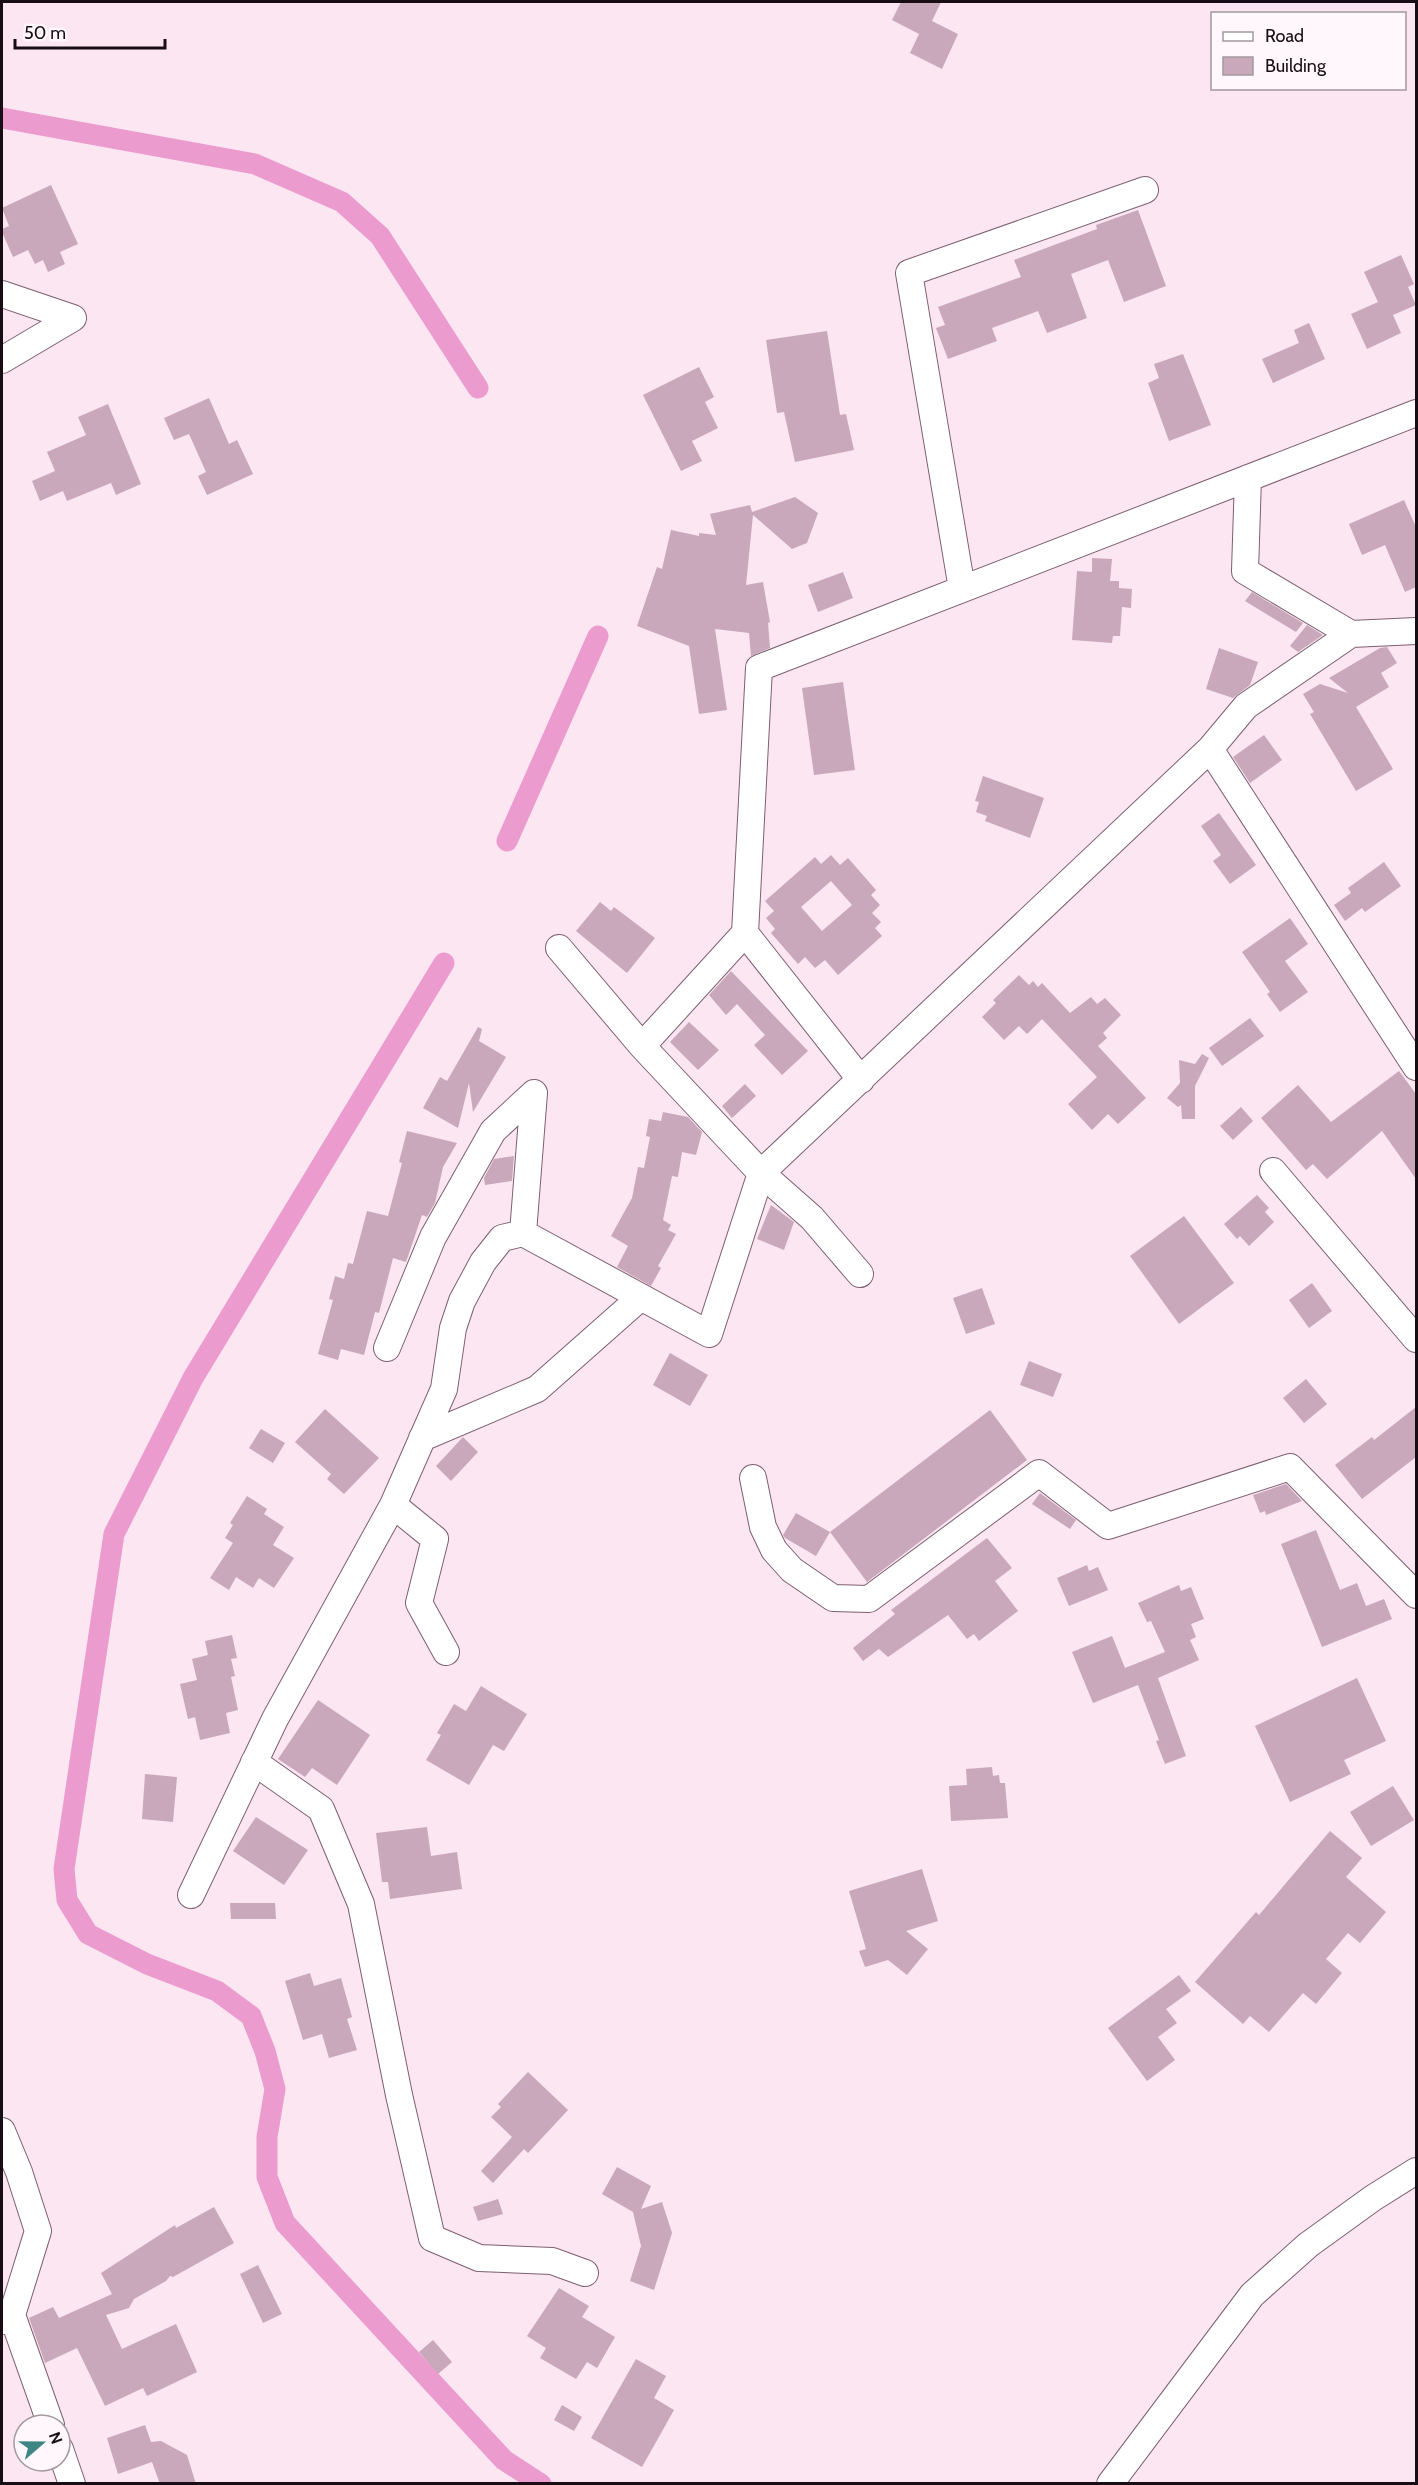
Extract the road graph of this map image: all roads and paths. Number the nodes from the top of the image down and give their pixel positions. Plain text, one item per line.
1 (1145, 190) dead end
2 (2, 294) edge
3 (2, 360) edge
4 (1416, 413) edge
5 (1248, 478) junction
6 (962, 589) junction
7 (1416, 631) edge
8 (1351, 634) junction
9 (1210, 749) junction
10 (745, 933) junction
11 (559, 948) dead end
12 (642, 1046) junction
13 (1416, 1067) edge
14 (861, 1080) junction
15 (1273, 1172) dead end
16 (760, 1173) junction
17 (523, 1233) junction
18 (860, 1275) dead end
19 (641, 1297) junction
20 (1416, 1339) edge
21 (387, 1348) dead end
22 (422, 1438) junction
23 (753, 1478) dead end
24 (393, 1505) junction
25 (1416, 1595) edge
26 (447, 1652) dead end
27 (254, 1762) junction
28 (191, 1894) dead end
29 (2, 2131) edge
30 (1416, 2171) edge
31 (585, 2273) dead end
32 (7, 2318) edge
33 (46, 2413) edge
34 (1110, 2484) edge

1 - 6 street
2 - 3 street
4 - 5 street
5 - 6 street
5 - 8 street
6 - 10 street
7 - 8 street
8 - 9 street
9 - 13 street
9 - 14 street
10 - 12 street
10 - 14 street
11 - 12 street
12 - 16 street
14 - 16 street
15 - 20 street
16 - 18 street
16 - 19 street
17 - 19 street
17 - 21 street
17 - 22 street
19 - 22 street
22 - 24 street
23 - 25 street
24 - 26 street
24 - 27 street
27 - 28 street
27 - 31 street
29 - 32 street
30 - 34 street
32 - 33 street

